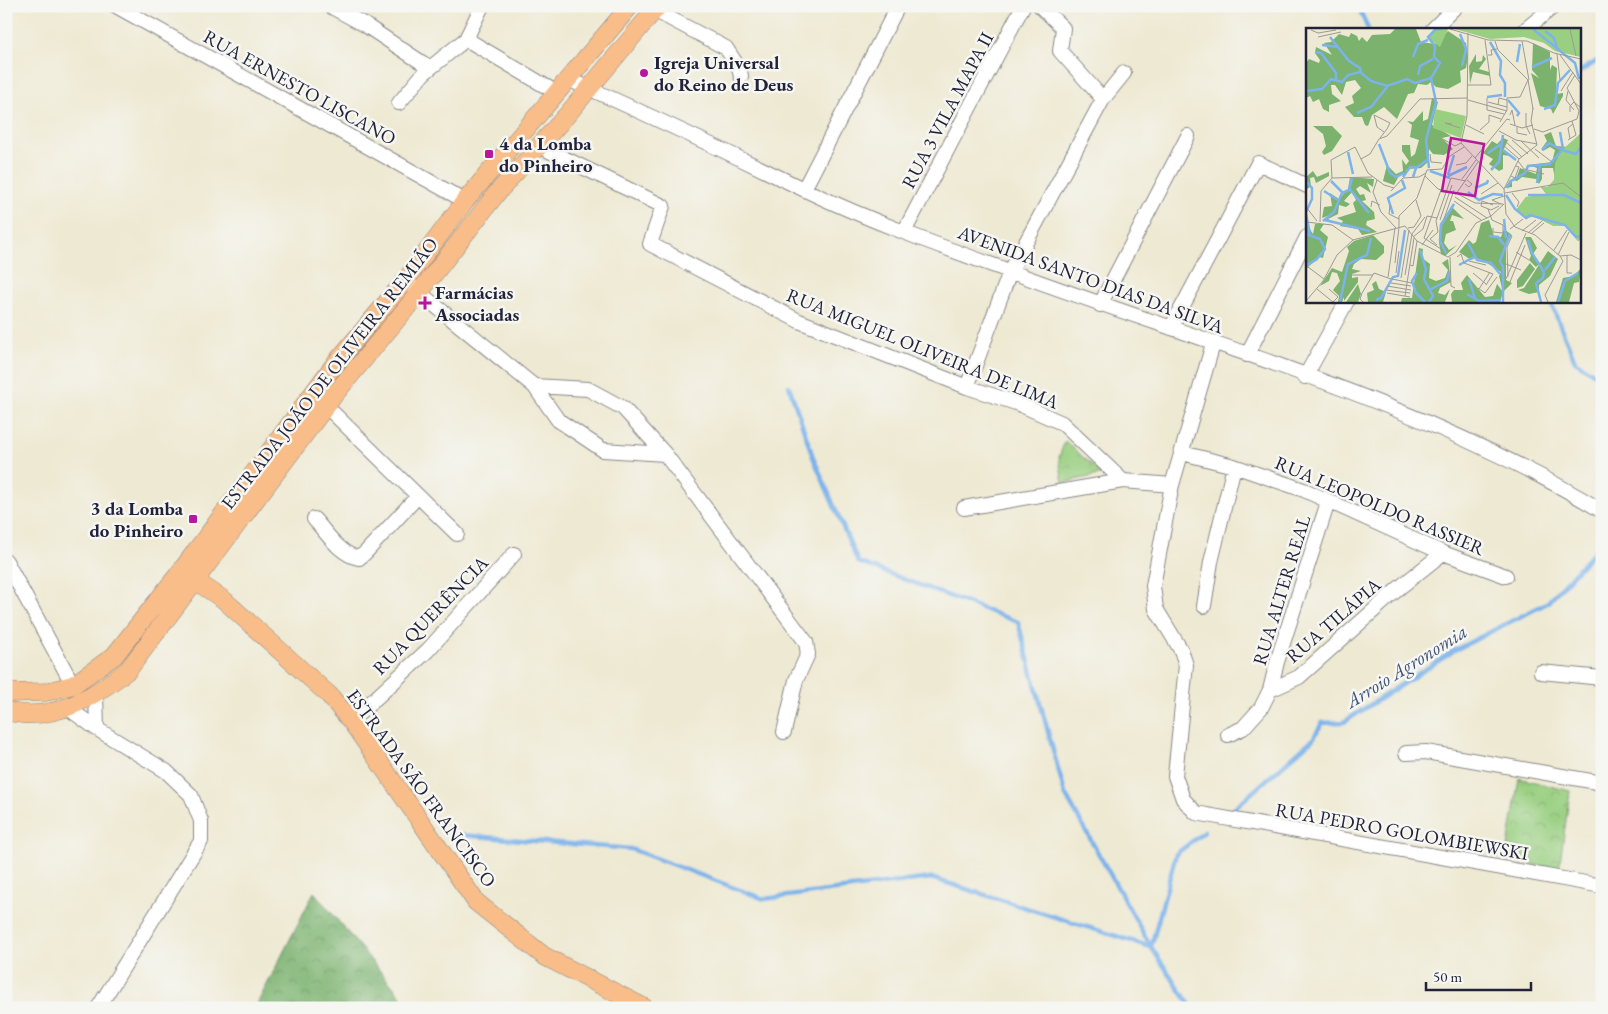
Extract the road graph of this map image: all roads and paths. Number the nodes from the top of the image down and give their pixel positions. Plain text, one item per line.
1 (116, 6) edge
2 (330, 6) edge
3 (482, 6) edge
4 (630, 6) edge
5 (898, 6) edge
6 (1023, 6) edge
7 (1040, 6) edge
8 (1456, 6) edge
9 (1554, 6) edge
10 (656, 8) edge
11 (1434, 28) edge
12 (1527, 28) edge
13 (466, 39) junction
14 (430, 68) junction
15 (1124, 74) dead end
16 (741, 76) dead end
17 (568, 79) junction
18 (588, 88) junction
19 (557, 93) junction
20 (1103, 99) junction
21 (400, 103) dead end
22 (1188, 136) dead end
23 (539, 146) junction
24 (1306, 186) edge
25 (804, 189) junction
26 (465, 201) junction
27 (904, 232) junction
28 (1306, 239) edge
29 (1010, 272) junction
30 (405, 281) junction
31 (419, 293) junction
32 (1346, 302) edge
33 (1100, 305) junction
34 (1172, 328) junction
35 (1213, 344) junction
36 (1247, 355) junction
37 (1305, 377) junction
38 (534, 386) junction
39 (967, 386) junction
40 (326, 406) junction
41 (1182, 453) junction
42 (666, 454) junction
43 (1234, 466) junction
44 (1123, 481) junction
45 (1172, 485) junction
46 (418, 496) junction
47 (1328, 502) junction
48 (964, 508) dead end
49 (1602, 510) edge
50 (314, 518) dead end
51 (457, 534) dead end
52 (1443, 553) junction
53 (514, 554) dead end
54 (6, 561) edge
55 (181, 571) junction
56 (1506, 576) dead end
57 (196, 581) junction
58 (1204, 606) dead end
59 (1541, 672) dead end
60 (1602, 678) edge
61 (73, 685) junction
62 (1270, 690) junction
63 (6, 693) edge
64 (96, 694) junction
65 (68, 708) junction
66 (6, 711) edge
67 (351, 721) junction
68 (97, 729) junction
69 (784, 732) dead end
70 (1228, 736) dead end
71 (1406, 753) dead end
72 (1602, 783) edge
73 (1602, 886) edge
74 (98, 1008) edge
75 (645, 1008) edge

1 - 26 street, RUA ERNESTO LISCANO
2 - 14 street
3 - 13 street
4 - 17 main road, ESTRADA JOÃO DE OLIVEIRA REMIÃO
5 - 25 street
6 - 27 street, RUA 3 VILA MAPA II
7 - 20 street
8 - 11 street
9 - 12 street
10 - 16 street
10 - 18 main road, ESTRADA JOÃO DE OLIVEIRA REMIÃO
13 - 14 street
13 - 19 street
14 - 21 street
15 - 20 street
17 - 18 street, AVENIDA SANTO DIAS DA SILVA
17 - 19 main road, ESTRADA JOÃO DE OLIVEIRA REMIÃO
18 - 23 main road, ESTRADA JOÃO DE OLIVEIRA REMIÃO
18 - 25 street, AVENIDA SANTO DIAS DA SILVA
19 - 26 main road, ESTRADA JOÃO DE OLIVEIRA REMIÃO
20 - 29 street
22 - 33 street
23 - 31 main road, ESTRADA JOÃO DE OLIVEIRA REMIÃO
23 - 39 street, RUA MIGUEL OLIVEIRA DE LIMA
24 - 34 street
25 - 27 street, AVENIDA SANTO DIAS DA SILVA
26 - 30 main road, ESTRADA JOÃO DE OLIVEIRA REMIÃO
27 - 29 street, AVENIDA SANTO DIAS DA SILVA
28 - 36 street
29 - 33 street, AVENIDA SANTO DIAS DA SILVA
29 - 39 street
30 - 31 street
30 - 55 main road, ESTRADA JOÃO DE OLIVEIRA REMIÃO
31 - 38 street
31 - 40 main road, ESTRADA JOÃO DE OLIVEIRA REMIÃO
32 - 37 street
33 - 34 street, AVENIDA SANTO DIAS DA SILVA
34 - 35 street, AVENIDA SANTO DIAS DA SILVA
35 - 36 street, AVENIDA SANTO DIAS DA SILVA
35 - 41 street
36 - 37 street, AVENIDA SANTO DIAS DA SILVA
37 - 49 street, AVENIDA SANTO DIAS DA SILVA
38 - 42 street
38 - 42 street
39 - 44 street, RUA MIGUEL OLIVEIRA DE LIMA
40 - 46 street
40 - 57 main road, ESTRADA JOÃO DE OLIVEIRA REMIÃO
41 - 43 street, RUA LEOPOLDO RASSIER
41 - 45 street
42 - 69 street
43 - 47 street, RUA LEOPOLDO RASSIER
43 - 58 street
44 - 45 street
44 - 48 street
45 - 73 street, RUA PEDRO GOLOMBIEWSKI
46 - 50 street
46 - 51 street
47 - 52 street, RUA LEOPOLDO RASSIER
47 - 62 street, RUA ALTER REAL
52 - 56 street, RUA LEOPOLDO RASSIER
52 - 62 street, RUA TILÁPIA
53 - 67 street, RUA QUERÊNCIA
54 - 61 street
55 - 57 main road, ESTRADA SÃO FRANCISCO
55 - 61 main road, ESTRADA JOÃO DE OLIVEIRA REMIÃO
57 - 64 main road, ESTRADA JOÃO DE OLIVEIRA REMIÃO
57 - 67 main road, ESTRADA SÃO FRANCISCO
59 - 60 street
61 - 63 main road, ESTRADA JOÃO DE OLIVEIRA REMIÃO
62 - 70 street
64 - 65 main road, ESTRADA JOÃO DE OLIVEIRA REMIÃO
64 - 68 street
65 - 66 main road, ESTRADA JOÃO DE OLIVEIRA REMIÃO
65 - 68 street
67 - 75 main road, ESTRADA SÃO FRANCISCO
68 - 74 street
71 - 72 street

